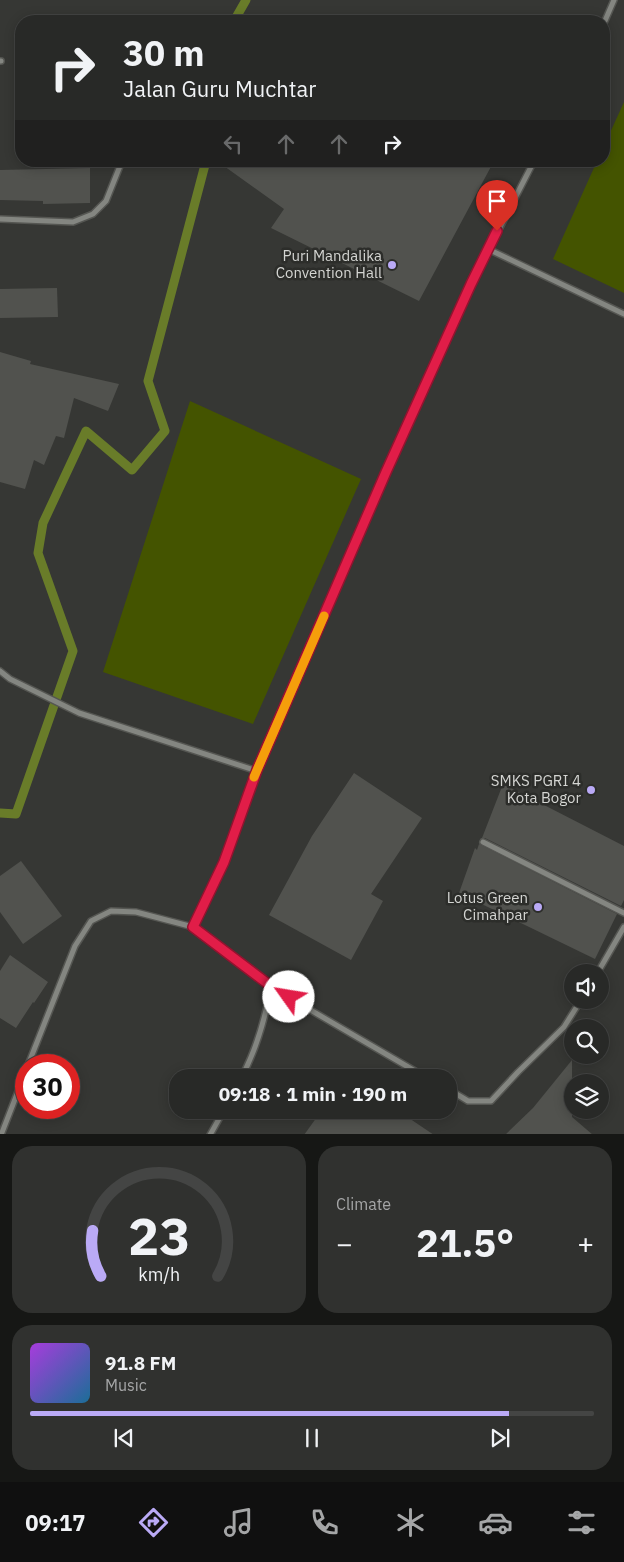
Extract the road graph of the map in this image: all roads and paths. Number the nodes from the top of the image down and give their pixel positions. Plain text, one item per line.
1 (614, 0) edge
2 (607, 15) edge
3 (120, 167) edge
4 (531, 167) edge
5 (0, 219) edge
6 (488, 249) junction
7 (624, 314) edge
8 (0, 671) edge
9 (257, 770) junction
10 (483, 842) dead end
11 (624, 913) edge
12 (193, 927) junction
13 (624, 927) edge
14 (603, 964) edge
15 (272, 987) junction
16 (575, 1009) edge
17 (32, 1054) edge
18 (246, 1069) edge
19 (412, 1069) edge
20 (457, 1094) edge
21 (15, 1099) edge
22 (219, 1119) edge
23 (1, 1134) edge
24 (210, 1134) edge

1 - 2 street
3 - 5 street
4 - 6 street
6 - 7 street
6 - 9 street
8 - 9 street
9 - 12 street
10 - 11 street
12 - 15 street
12 - 17 street
13 - 14 street
15 - 18 street
15 - 19 street
16 - 20 street
21 - 23 street
22 - 24 street

